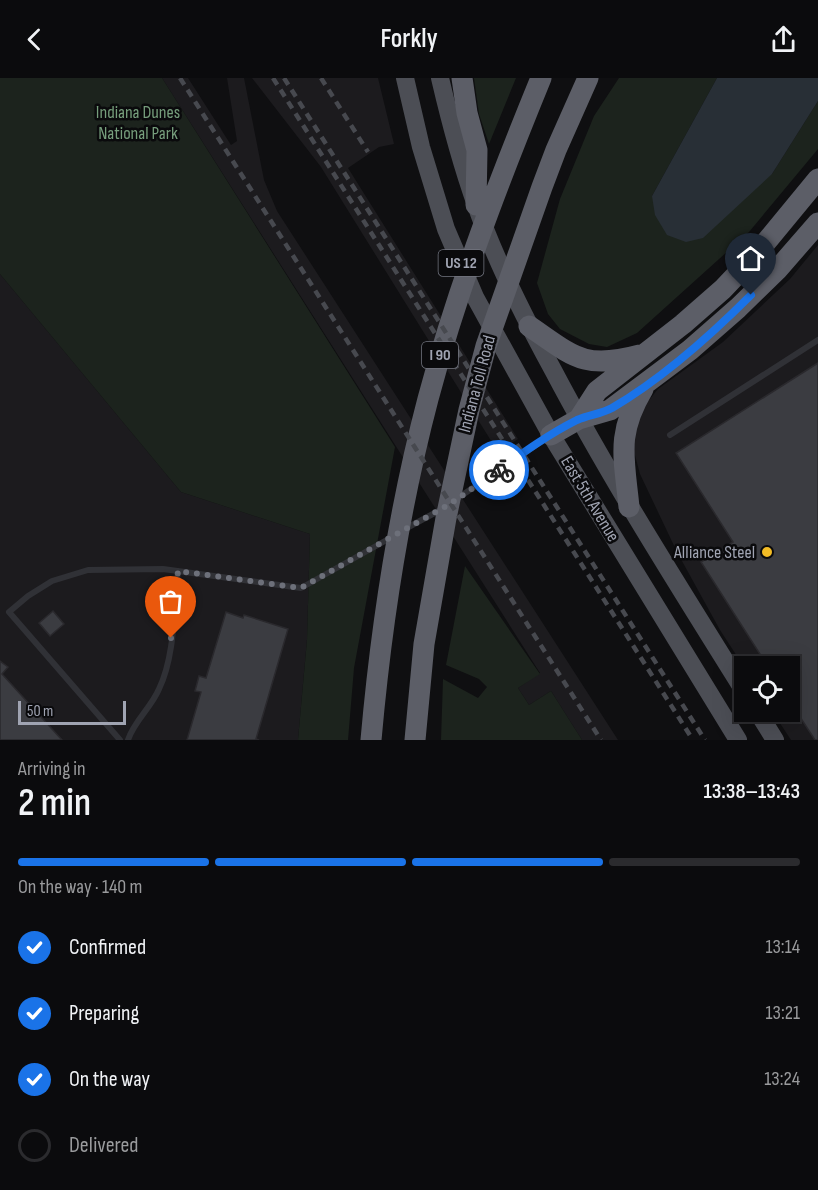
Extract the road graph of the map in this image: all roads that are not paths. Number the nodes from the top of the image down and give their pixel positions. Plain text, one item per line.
1 (405, 78) edge
2 (440, 78) edge
3 (462, 78) edge
4 (541, 78) edge
5 (588, 78) edge
6 (818, 179) edge
7 (818, 200) edge
8 (476, 205) junction
9 (815, 233) edge
10 (529, 326) junction
11 (818, 340) edge
12 (646, 354) junction
13 (645, 385) junction
14 (579, 419) junction
15 (551, 435) junction
16 (670, 435) dead end
17 (629, 507) junction
18 (178, 571) junction
19 (734, 675) edge
20 (764, 722) edge
21 (120, 740) edge
22 (128, 740) edge
23 (371, 740) edge
24 (415, 740) edge
25 (738, 740) edge
26 (775, 740) edge

1 - 15 main road, East 5th Avenue / US 12
2 - 8 main road, East 5th Avenue / US 12
3 - 8 highway
4 - 23 highway, I 90
5 - 24 highway, Indiana Toll Road / I 90
6 - 12 highway
7 - 9 highway
8 - 10 main road, East 5th Avenue / US 12
9 - 13 highway
10 - 12 highway
10 - 14 main road, East 5th Avenue / US 12
11 - 16 lane
12 - 14 highway
13 - 14 highway
13 - 17 highway
14 - 15 highway
14 - 17 main road, East 5th Avenue / US 12
15 - 18 lane
15 - 25 main road, East 5th Avenue / US 12
17 - 19 main road, East 5th Avenue / US 12
18 - 21 lane
18 - 22 lane
20 - 26 main road

